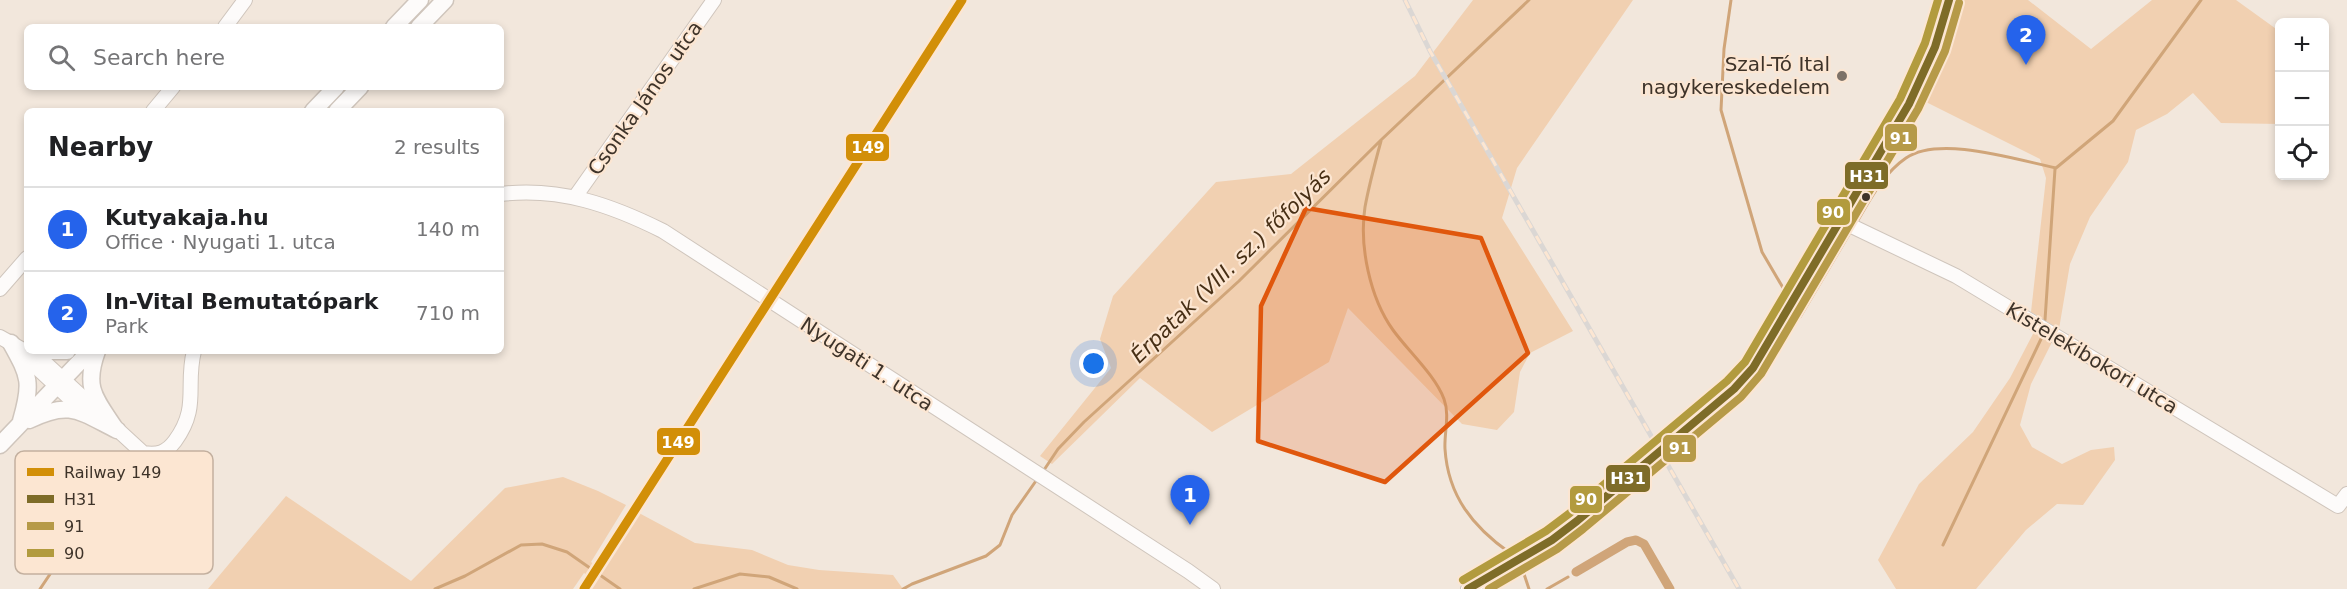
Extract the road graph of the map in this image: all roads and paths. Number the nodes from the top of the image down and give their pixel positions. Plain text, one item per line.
1 (245, 0) edge
2 (420, 0) edge
3 (445, 0) edge
4 (714, 0) edge
5 (1949, 0) edge
6 (227, 24) edge
7 (397, 24) edge
8 (422, 24) edge
9 (170, 90) edge
10 (333, 90) edge
11 (357, 90) edge
12 (156, 108) edge
13 (315, 108) edge
14 (340, 108) edge
15 (504, 194) edge
16 (575, 197) junction
17 (1841, 221) junction
18 (24, 261) edge
19 (0, 289) edge
20 (13, 342) edge
21 (32, 354) edge
22 (87, 354) edge
23 (96, 354) edge
24 (194, 354) edge
25 (60, 383) junction
26 (20, 424) junction
27 (117, 430) junction
28 (0, 445) edge
29 (141, 451) edge
30 (163, 451) edge
31 (2347, 494) edge
32 (1213, 589) edge
33 (1468, 589) edge

1 - 6 street
2 - 7 main road
3 - 8 main road
4 - 16 street, Csonka János utca
5 - 17 street
9 - 12 street
10 - 13 main road
11 - 14 main road
15 - 16 street, Nyugati 1. utca
16 - 32 street, Nyugati 1. utca
17 - 31 street, Kistelekibokori utca
17 - 33 street
18 - 19 street
20 - 26 main road
21 - 25 street
22 - 25 main road
23 - 27 main road
24 - 30 street
25 - 26 main road
25 - 27 street
26 - 27 main road
26 - 28 main road
27 - 29 street

